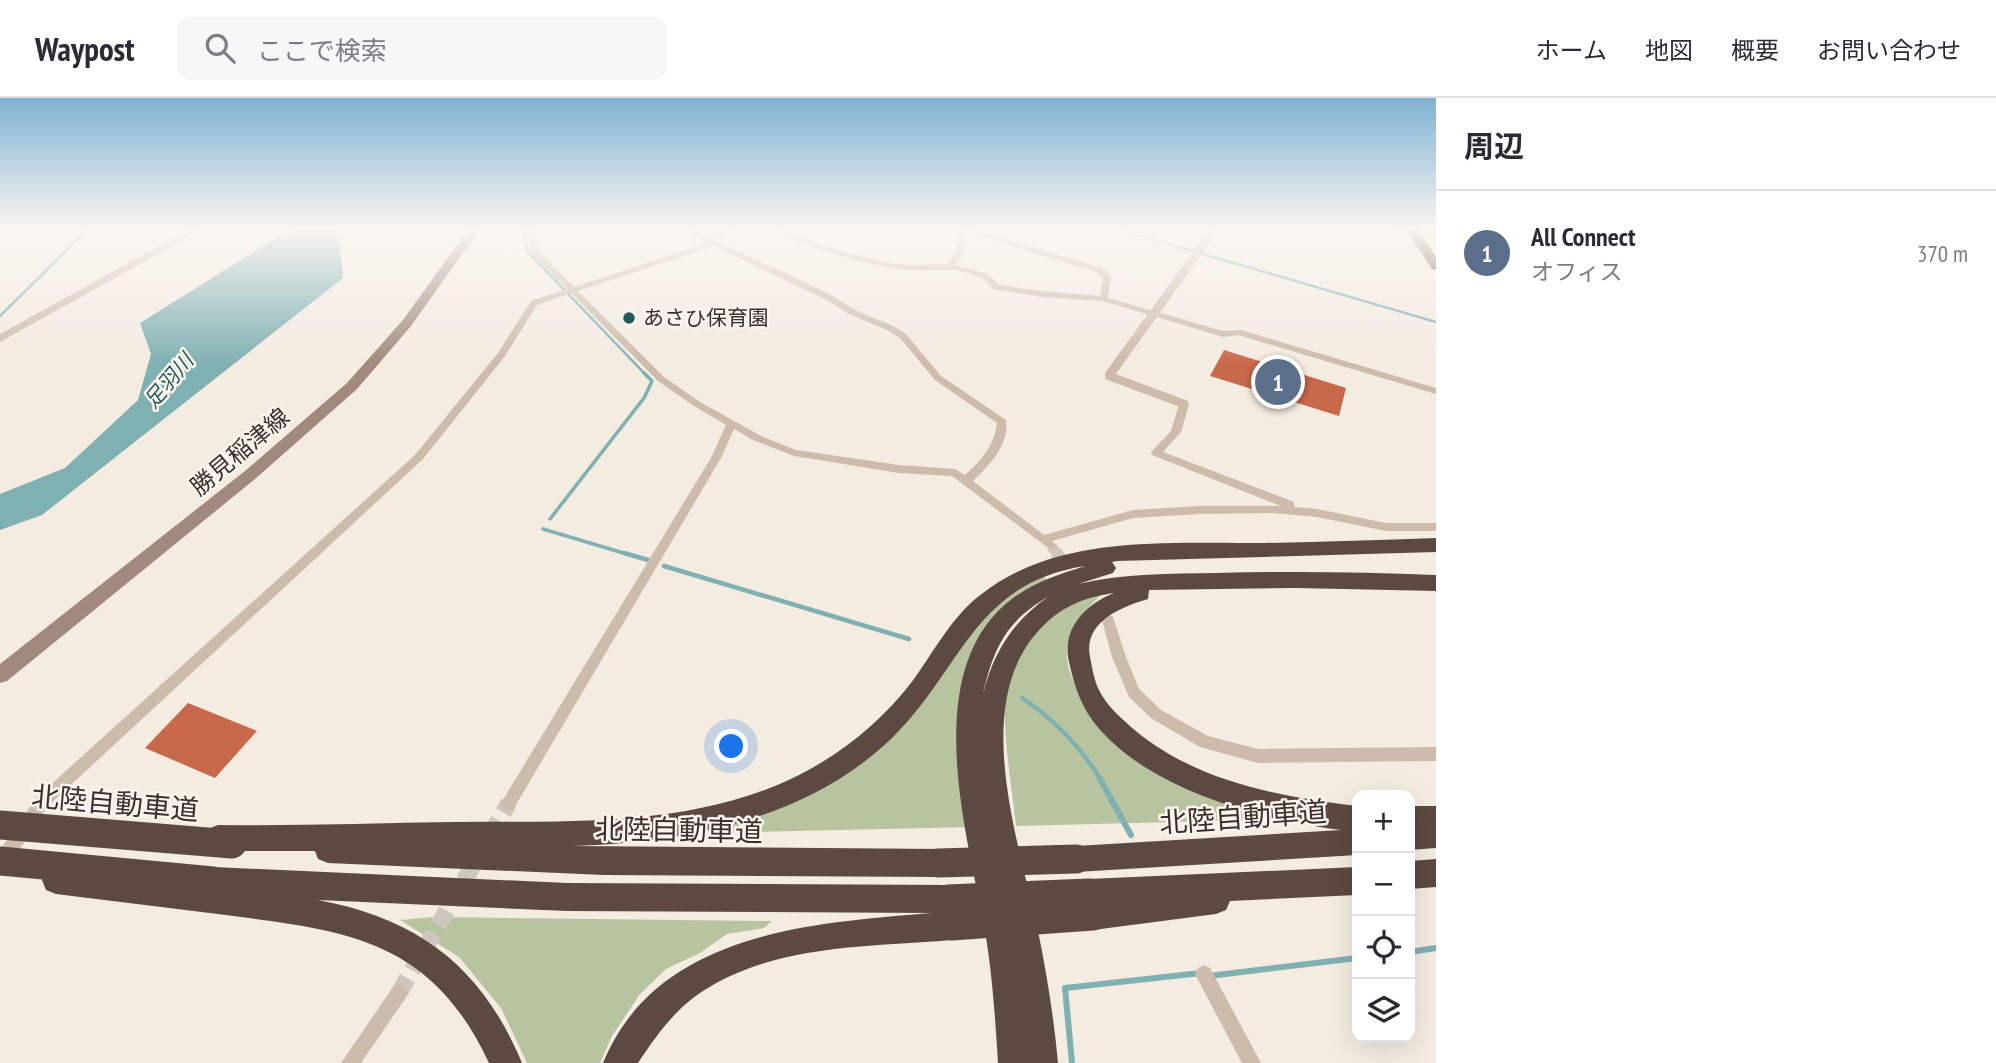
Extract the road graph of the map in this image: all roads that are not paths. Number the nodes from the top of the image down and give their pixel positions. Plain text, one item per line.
1 (115, 275) edge
2 (442, 275) edge
3 (556, 275) edge
4 (619, 275) edge
5 (782, 275) edge
6 (982, 275) edge
7 (1106, 275) edge
8 (1180, 275) edge
9 (571, 292) junction
10 (1104, 299) junction
11 (1154, 314) junction
12 (1223, 334) junction
13 (0, 339) edge
14 (1436, 391) edge
15 (1436, 398) edge
16 (1184, 404) joint
17 (732, 423) junction
18 (966, 481) junction
19 (1306, 512) junction
20 (1436, 527) edge
21 (1436, 545) edge
22 (1328, 549) junction
23 (1200, 551) junction
24 (1436, 557) edge
25 (1436, 575) edge
26 (1349, 579) junction
27 (1219, 581) junction
28 (1436, 583) edge
29 (1108, 620) dead end
30 (0, 675) edge
31 (1436, 754) edge
32 (509, 803) tunnel mouth
33 (1352, 819) edge
34 (1415, 819) edge
35 (1436, 819) edge
36 (0, 825) edge
37 (1436, 835) edge
38 (1415, 837) edge
39 (233, 841) junction
40 (1352, 842) edge
41 (0, 863) edge
42 (0, 873) edge
43 (1436, 873) edge
44 (1415, 875) edge
45 (1352, 881) edge
46 (208, 889) junction
47 (950, 912) junction
48 (1204, 974) dead end
49 (398, 993) tunnel mouth
50 (350, 1063) edge
51 (506, 1063) edge
52 (619, 1063) edge
53 (1014, 1063) edge
54 (1042, 1063) edge
55 (1252, 1063) edge

1 - 13 street
2 - 30 main road, 勝見稲津線
3 - 9 street
4 - 9 street
5 - 18 street
6 - 10 street
7 - 10 street
8 - 11 street
9 - 17 street
9 - 41 street
10 - 11 street
11 - 12 street
11 - 16 street
12 - 14 street
12 - 15 street
16 - 19 street
17 - 18 street
17 - 32 street
18 - 19 street
19 - 20 street
21 - 22 highway
22 - 23 highway
22 - 24 highway
23 - 39 highway
23 - 53 highway
25 - 26 highway
26 - 27 highway
26 - 28 highway
27 - 33 highway
27 - 54 highway
29 - 31 street
34 - 35 highway
36 - 39 highway, 北陸自動車道, bridge
37 - 38 highway
39 - 40 highway, 北陸自動車道, bridge
41 - 46 highway, bridge
42 - 46 highway
43 - 44 highway
45 - 47 highway, bridge
46 - 47 highway
46 - 51 highway
47 - 52 highway
48 - 55 street
49 - 50 street

